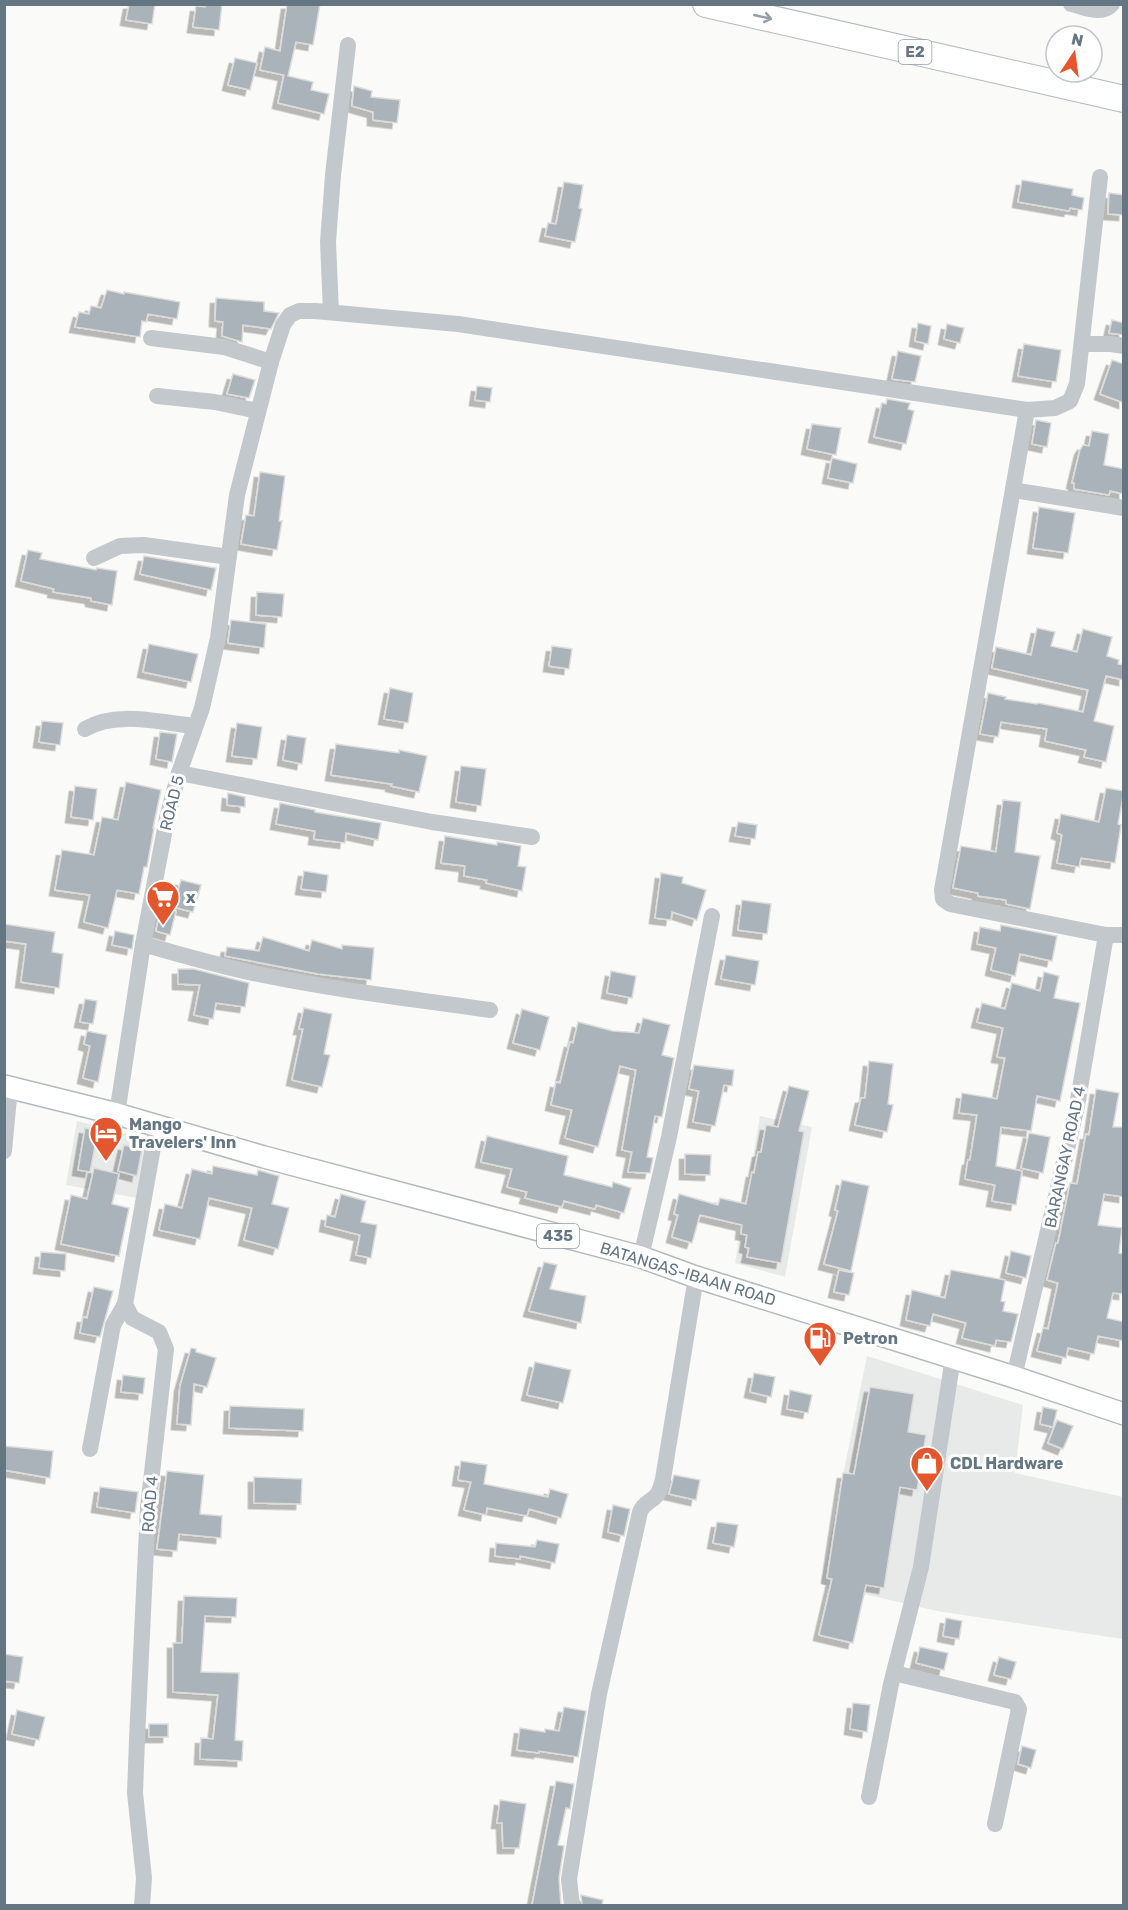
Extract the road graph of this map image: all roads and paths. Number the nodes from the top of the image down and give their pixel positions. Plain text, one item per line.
1 (706, 4) edge
2 (786, 4) edge
3 (1071, 4) edge
4 (1113, 4) edge
5 (348, 45) dead end
6 (1044, 64) edge
7 (1104, 77) edge
8 (1124, 82) edge
9 (1124, 99) edge
10 (1100, 177) dead end
11 (331, 312) junction
12 (151, 338) dead end
13 (1082, 344) junction
14 (1124, 346) edge
15 (271, 362) junction
16 (157, 396) dead end
17 (1028, 410) junction
18 (258, 411) junction
19 (1013, 490) junction
20 (1124, 508) edge
21 (229, 557) junction
22 (94, 558) dead end
23 (195, 726) junction
24 (85, 729) dead end
25 (178, 773) junction
26 (532, 837) dead end
27 (712, 916) dead end
28 (1106, 935) junction
29 (1124, 935) edge
30 (143, 944) junction
31 (490, 1010) dead end
32 (7, 1087) edge
33 (117, 1114) junction
34 (156, 1125) junction
35 (4, 1151) edge
36 (641, 1257) junction
37 (696, 1277) junction
38 (125, 1304) junction
39 (953, 1357) junction
40 (1014, 1377) junction
41 (1124, 1414) edge
42 (90, 1449) dead end
43 (894, 1673) junction
44 (869, 1797) dead end
45 (996, 1824) dead end
46 (142, 1905) edge
47 (572, 1905) edge

1 -> 9 highway, E2
2 - 6 highway, E2
3 - 4 street
5 - 11 street
7 - 8 highway
10 - 13 street
11 - 15 street, ROAD 5
11 - 17 street
12 - 15 street
13 - 14 street
13 - 17 street
15 - 18 street, ROAD 5
16 - 18 street
17 - 19 street
18 - 21 street, ROAD 5
19 - 20 street
19 - 28 street
21 - 22 street
21 - 23 street, ROAD 5
23 - 24 street
23 - 25 street, ROAD 5
25 - 26 street
25 - 30 street, ROAD 5
27 - 36 street
28 - 29 street
28 - 40 street, BARANGAY ROAD 4
30 - 31 street
30 - 33 street, ROAD 5
32 - 33 main road, BATANGAS-IBAAN ROAD / 435
32 - 35 street
33 - 34 main road, BATANGAS-IBAAN ROAD / 435
34 - 36 main road, BATANGAS-IBAAN ROAD / 435
34 - 38 street
36 - 37 main road, BATANGAS-IBAAN ROAD / 435
37 - 39 main road, BATANGAS-IBAAN ROAD / 435
37 - 47 street
38 - 42 street
38 - 46 street, ROAD 4
39 - 40 main road, BATANGAS-IBAAN ROAD / 435
39 - 43 street
40 - 41 main road, BATANGAS-IBAAN ROAD / 435
43 - 44 street
43 - 45 street

